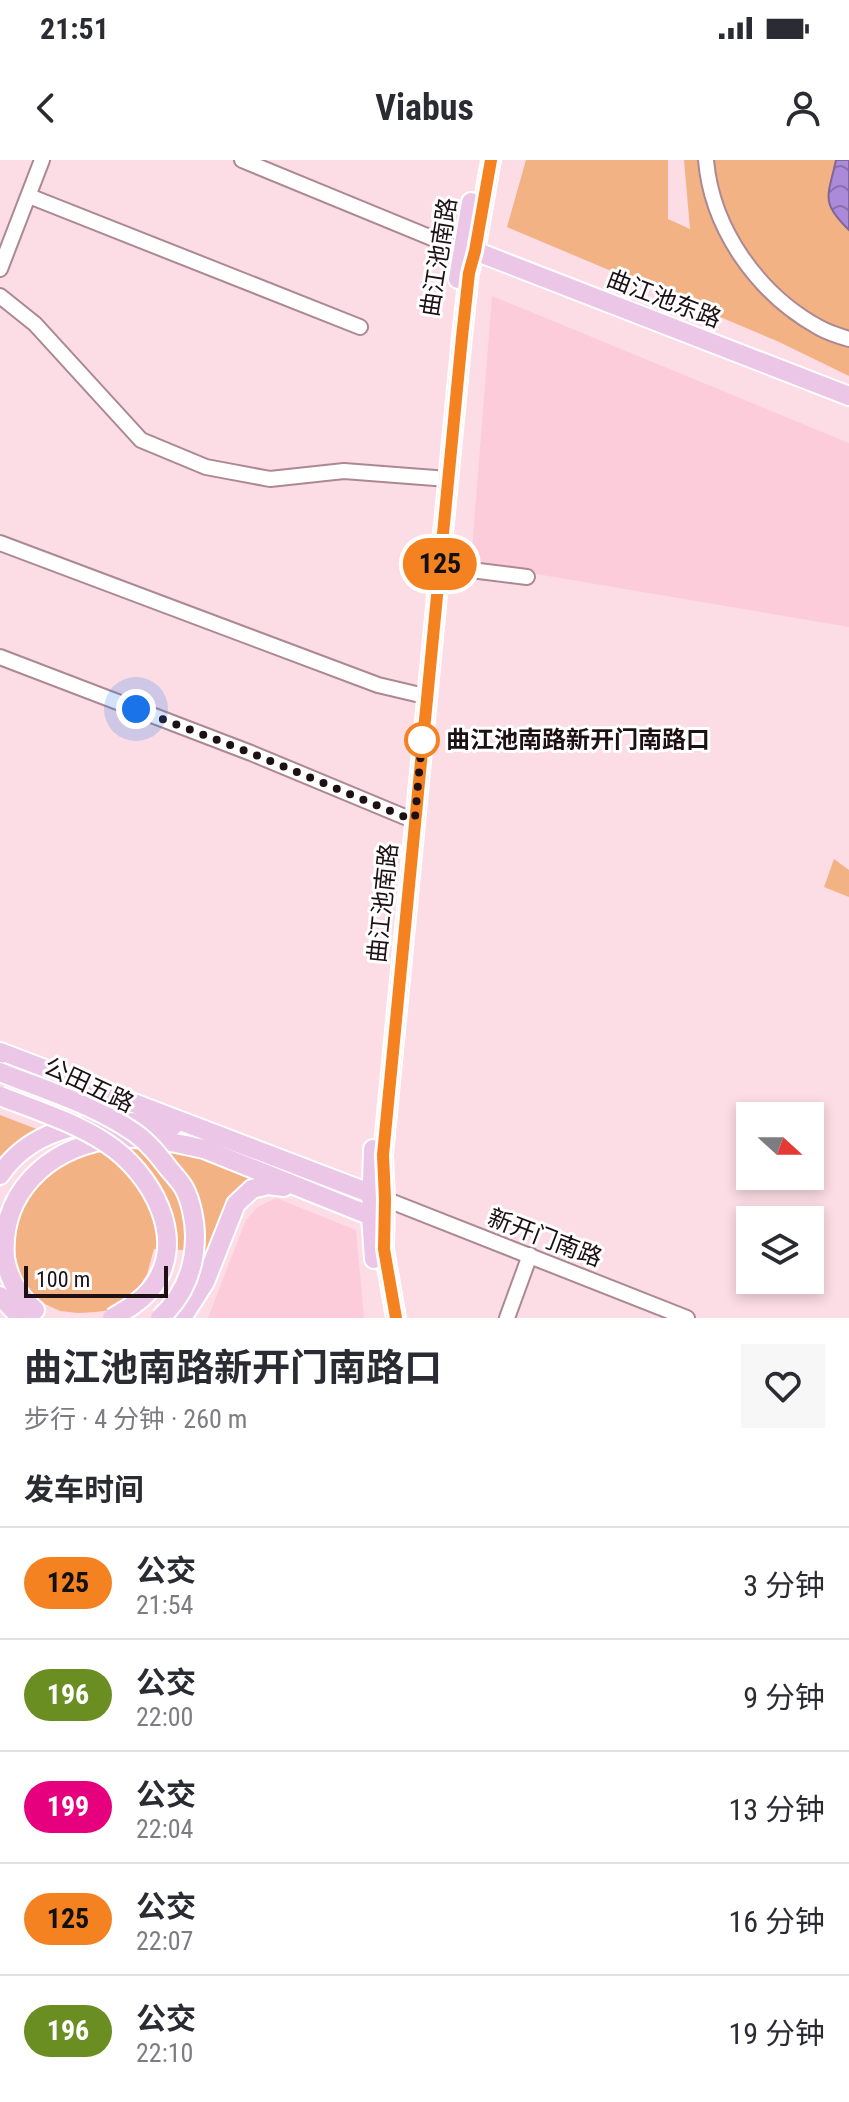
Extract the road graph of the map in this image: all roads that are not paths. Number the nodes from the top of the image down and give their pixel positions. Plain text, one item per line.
1 (42, 160) edge
2 (242, 160) edge
3 (480, 160) edge
4 (491, 160) edge
5 (706, 160) edge
6 (29, 196) junction
7 (468, 250) junction
8 (0, 269) edge
9 (0, 296) edge
10 (360, 327) dead end
11 (849, 339) edge
12 (849, 396) edge
13 (443, 478) junction
14 (0, 543) edge
15 (439, 566) junction
16 (527, 577) dead end
17 (0, 657) edge
18 (416, 694) junction
19 (410, 818) junction
20 (0, 1052) edge
21 (0, 1072) edge
22 (0, 1096) edge
23 (218, 1137) junction
24 (0, 1175) edge
25 (312, 1192) junction
26 (378, 1196) junction
27 (371, 1216) junction
28 (530, 1255) junction
29 (0, 1275) edge
30 (0, 1296) edge
31 (36, 1315) edge
32 (112, 1318) edge
33 (160, 1318) edge
34 (182, 1318) edge
35 (384, 1318) edge
36 (396, 1318) edge
37 (507, 1318) edge
38 (687, 1318) edge

1 - 6 street
2 - 7 street
3 - 7 main road, 曲江池南路
4 - 7 main road, 曲江池南路
5 - 11 street
6 - 8 street
6 - 10 street
7 - 12 main road, 曲江池东路
7 - 13 main road, 曲江池南路
9 - 13 street
13 - 15 main road, 曲江池南路
13 - 18 main road, 曲江池南路
14 - 18 street
15 - 16 street
15 - 19 main road, 曲江池南路
17 - 19 street
18 - 19 main road, 曲江池南路
19 - 26 main road, 曲江池南路
20 - 23 main road
21 - 33 main road, 公田五路, bridge
22 - 32 main road, 公田五路, bridge
23 - 24 main road
23 - 26 main road
25 - 27 main road
25 - 31 main road
25 - 34 main road
26 - 27 main road, 曲江池南路
26 - 28 street, 新开门南路
26 - 36 main road, 曲江池南路
27 - 35 main road, 曲江池南路
28 - 37 street
28 - 38 street, 新开门南路
29 - 31 main road
30 - 31 main road

